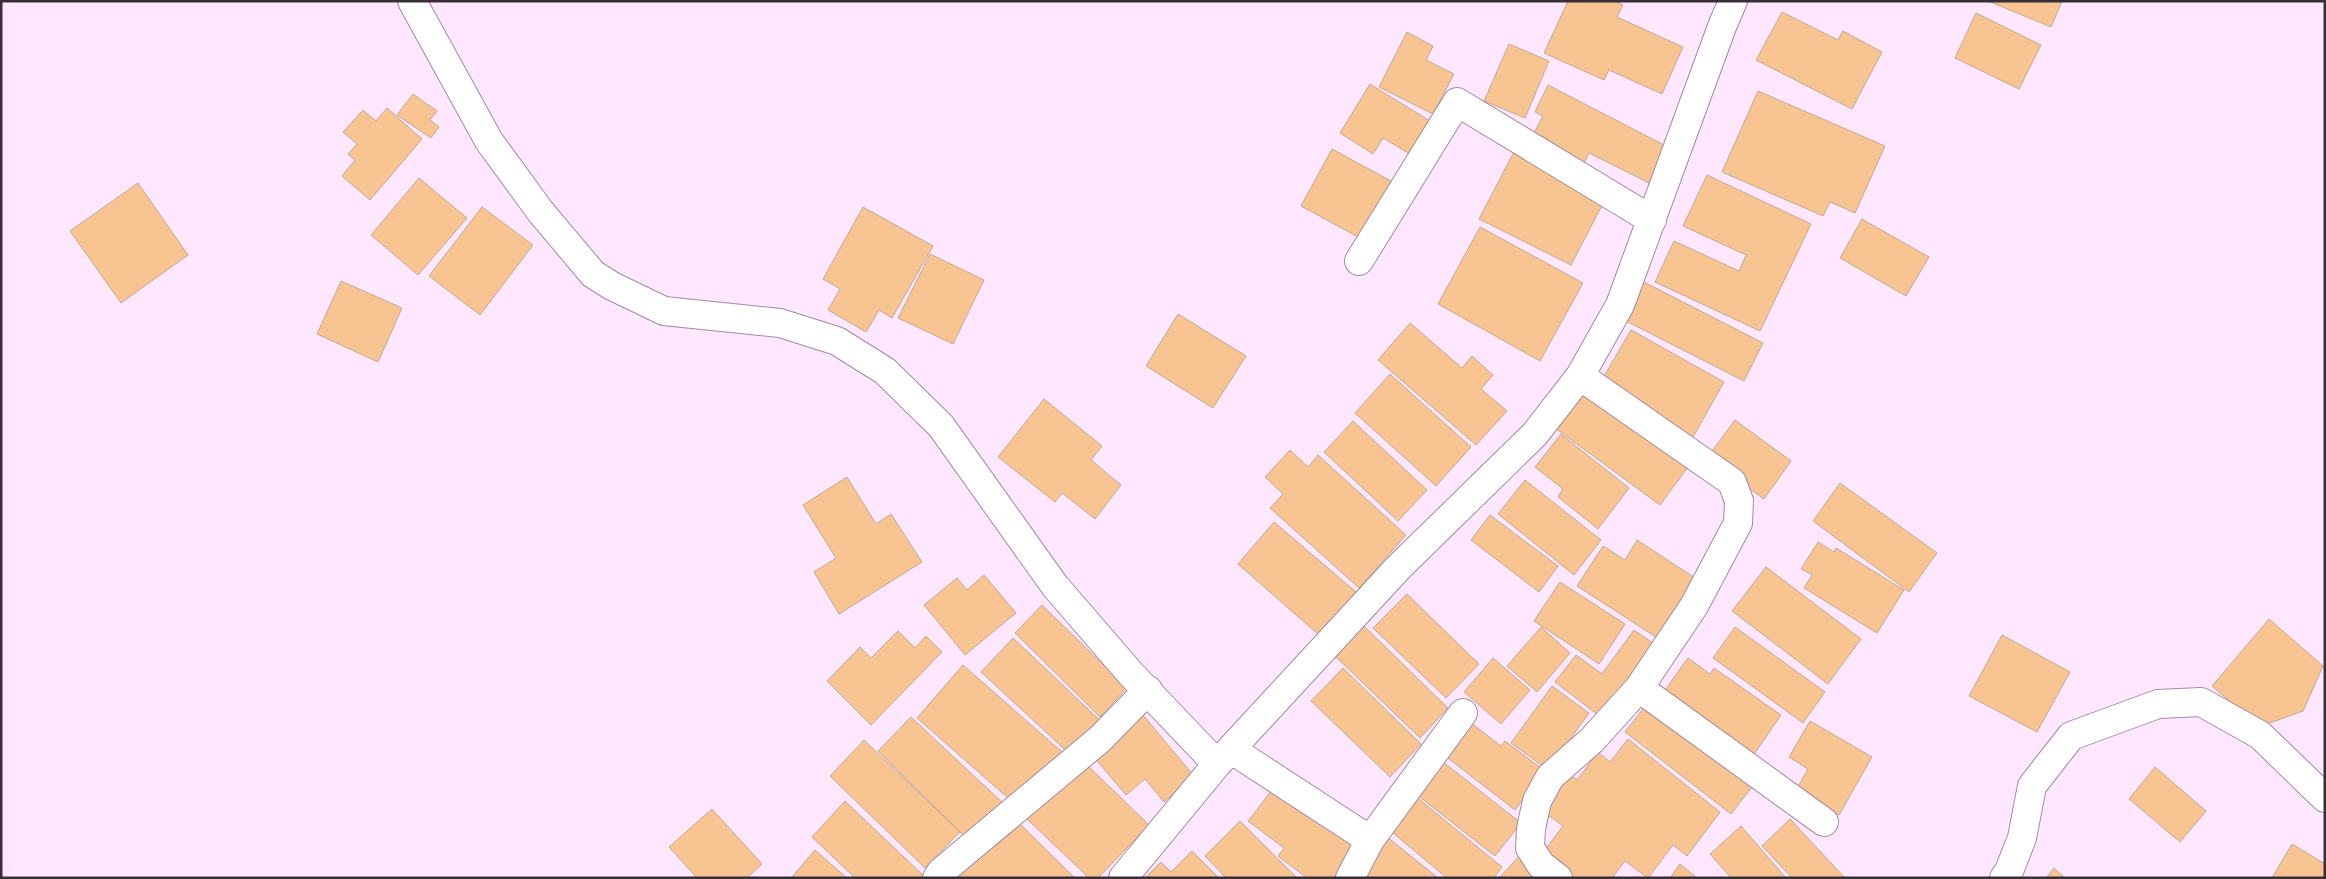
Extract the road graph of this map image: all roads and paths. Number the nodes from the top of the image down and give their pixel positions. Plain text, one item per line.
1 (412, 1) edge
2 (1734, 1) edge
3 (1652, 220) junction
4 (1359, 261) dead end
5 (1580, 376) junction
6 (1639, 688) junction
7 (1148, 690) junction
8 (1464, 713) dead end
9 (1224, 757) junction
10 (2325, 798) edge
11 (1824, 822) dead end
12 (1370, 840) junction
13 (1353, 877) edge
14 (1555, 877) edge
15 (937, 878) edge
16 (1123, 878) edge
17 (2004, 878) edge

1 - 7 street
2 - 3 street
3 - 4 street
3 - 5 street
5 - 6 street
5 - 9 street
6 - 11 street
6 - 14 street
7 - 9 street
7 - 15 street
8 - 12 street
9 - 12 street
9 - 16 street
10 - 17 street
12 - 13 street

